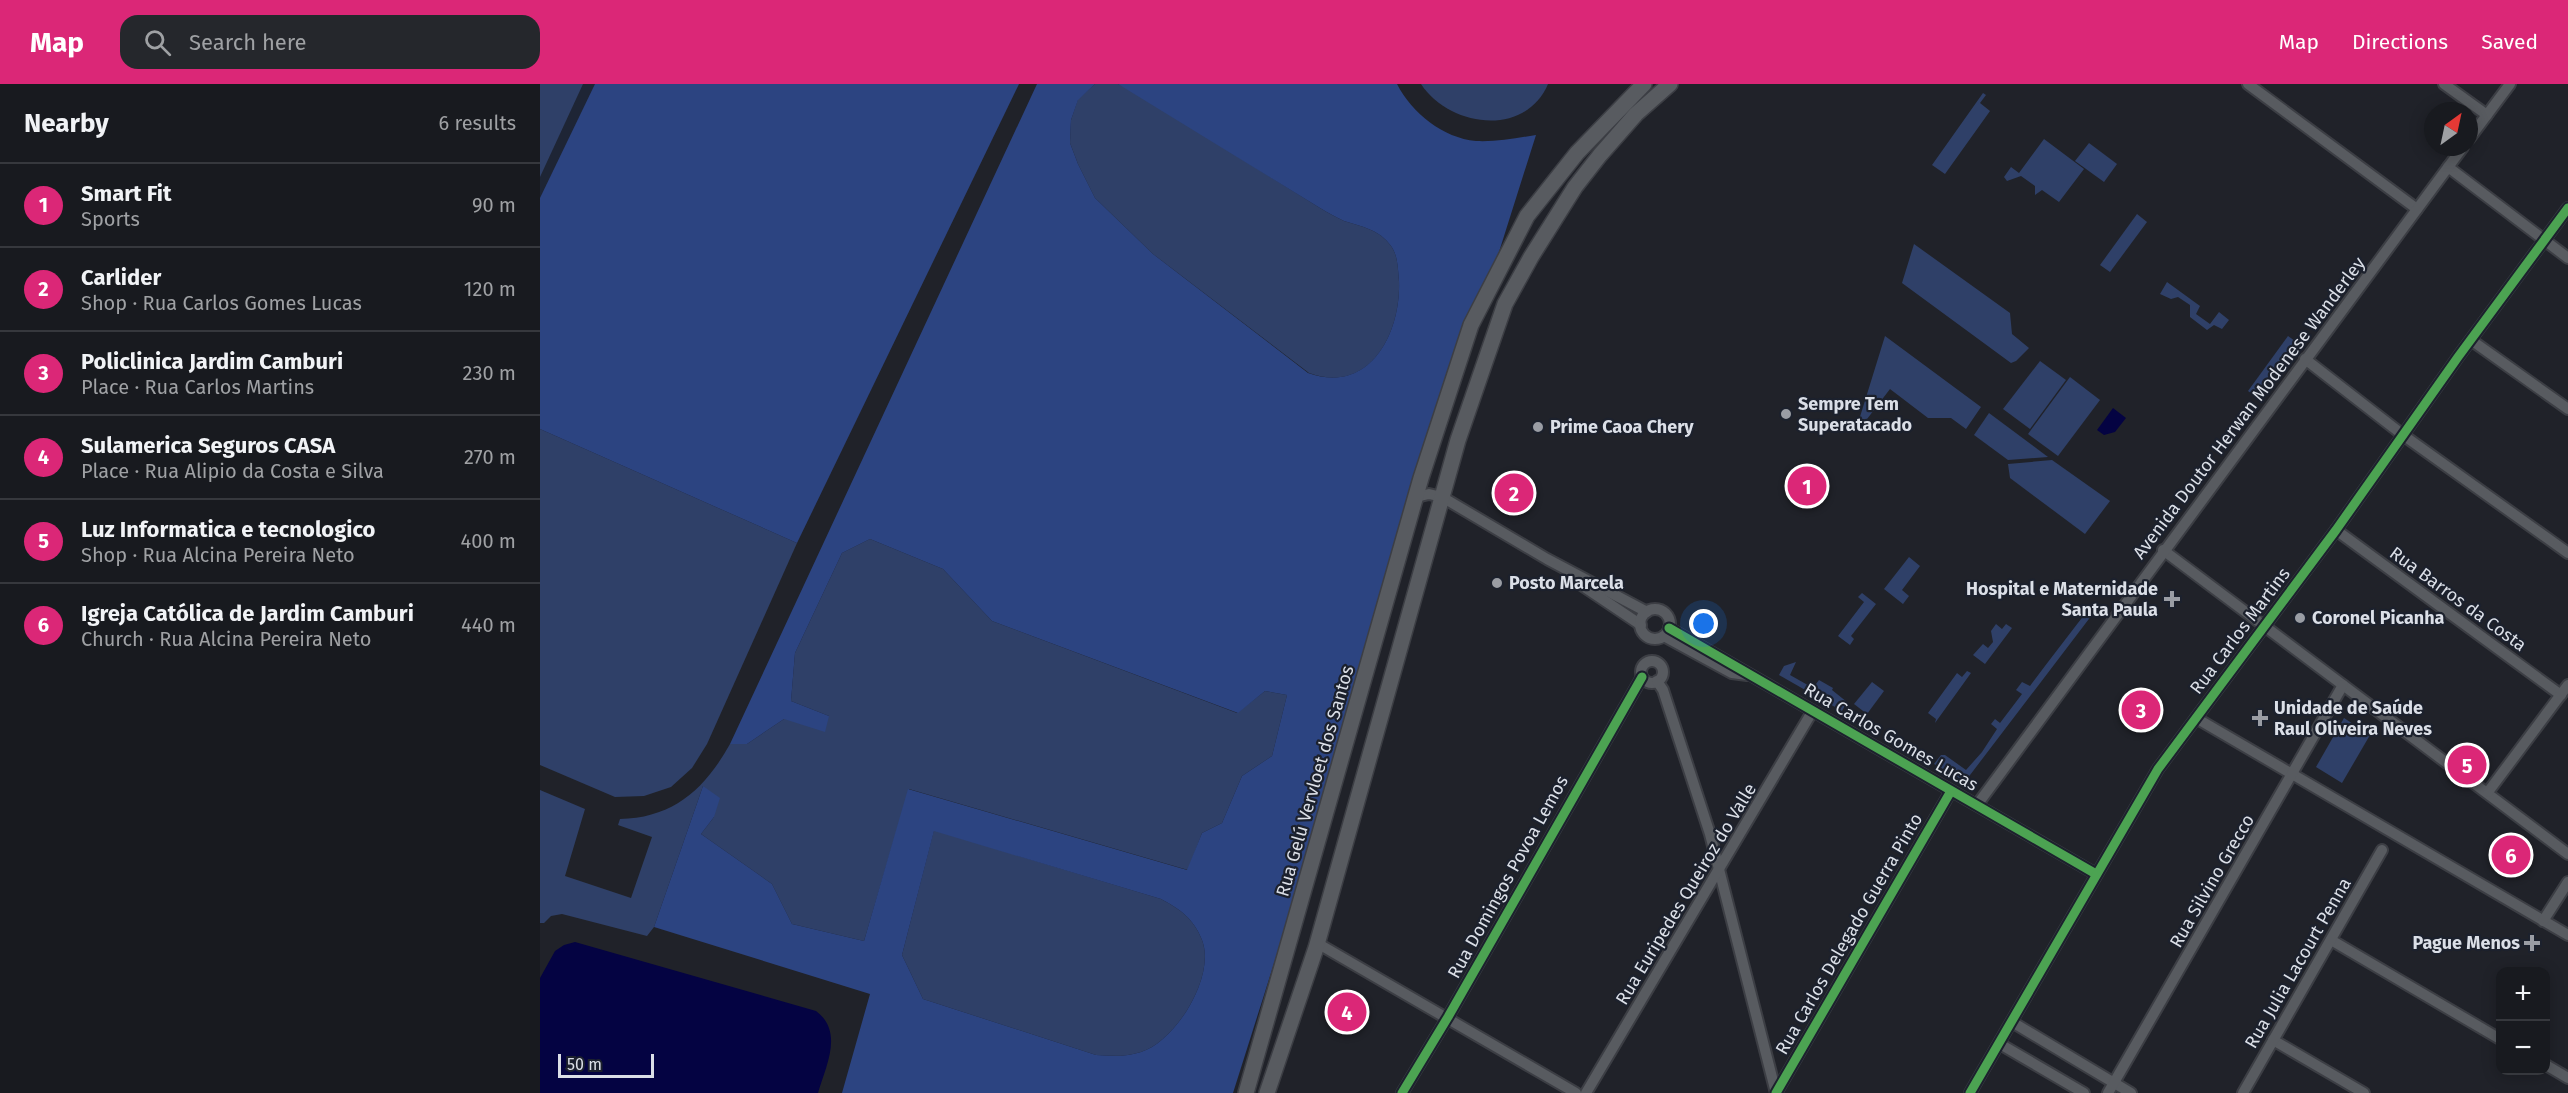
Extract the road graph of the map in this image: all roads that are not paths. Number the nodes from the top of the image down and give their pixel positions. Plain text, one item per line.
1 (1644, 84) edge
2 (1670, 84) edge
3 (2248, 84) edge
4 (2444, 84) edge
5 (2510, 84) edge
6 (2487, 114) junction
7 (2478, 126) edge
8 (2456, 156) edge
9 (2448, 167) junction
10 (2568, 208) edge
11 (2417, 209) junction
12 (2543, 240) junction
13 (2568, 258) edge
14 (2471, 340) junction
15 (2305, 359) junction
16 (2568, 409) edge
17 (2403, 435) junction
18 (1416, 497) junction
19 (1442, 497) junction
20 (2336, 530) junction
21 (2163, 550) junction
22 (2568, 553) edge
23 (1547, 559) junction
24 (1647, 612) junction
25 (1641, 625) junction
26 (2264, 627) junction
27 (1662, 634) junction
28 (1652, 660) junction
29 (1642, 677) junction
30 (1657, 681) junction
31 (2343, 685) junction
32 (2568, 685) edge
33 (2561, 695) junction
34 (1812, 712) junction
35 (2196, 718) junction
36 (2292, 775) junction
37 (1951, 791) junction
38 (2488, 792) junction
39 (1977, 805) junction
40 (2382, 850) dead end
41 (2568, 854) edge
42 (1720, 870) junction
43 (2096, 874) junction
44 (2568, 882) edge
45 (2543, 921) junction
46 (2568, 935) edge
47 (2331, 939) junction
48 (1317, 943) junction
49 (1448, 1017) junction
50 (2012, 1022) junction
51 (2496, 1037) edge
52 (2273, 1040) junction
53 (2000, 1044) junction
54 (2550, 1067) edge
55 (2568, 1078) edge
56 (2111, 1088) edge
57 (1246, 1093) edge
58 (1267, 1093) edge
59 (1402, 1093) edge
60 (1576, 1093) edge
61 (1587, 1093) edge
62 (1776, 1093) edge
63 (1970, 1093) edge
64 (2084, 1093) edge
65 (2131, 1093) edge
66 (2243, 1093) edge
67 (2364, 1093) edge

1 - 18 main road, Rua Gelú Vervloet dos Santos
2 - 19 main road
3 - 11 street
4 - 6 street
5 - 6 street
6 - 7 street
8 - 9 street, Avenida Doutor Herwan Modenese Wanderley
9 - 11 street, Avenida Doutor Herwan Modenese Wanderley
9 - 12 street
10 - 12 street, Rua Carlos Martins
11 - 15 street, Avenida Doutor Herwan Modenese Wanderley
12 - 13 street
12 - 14 street, Rua Carlos Martins
14 - 16 street
14 - 17 street, Rua Carlos Martins
15 - 17 street
15 - 21 street, Avenida Doutor Herwan Modenese Wanderley
17 - 20 street, Rua Carlos Martins
17 - 22 street
18 - 19 street
18 - 57 main road, Rua Gelú Vervloet dos Santos
19 - 23 street, Rua Carlos Gomes Lucas
19 - 48 main road
20 - 26 street, Rua Carlos Martins
20 - 33 street, Rua Barros da Costa
21 - 26 street
21 - 39 street, Avenida Doutor Herwan Modenese Wanderley
23 - 24 street, Rua Carlos Gomes Lucas
23 - 25 street, Rua Carlos Gomes Lucas
24 - 25 street
24 - 27 street, Rua Carlos Gomes Lucas
25 - 27 street, Rua Carlos Gomes Lucas
26 - 31 street
26 - 35 street, Rua Carlos Martins
27 - 28 street
27 - 34 street, Rua Carlos Gomes Lucas
28 - 29 street
28 - 30 street
29 - 30 street
29 - 49 street, Rua Domingos Povoa Lemos
30 - 42 street
31 - 36 street, Rua Silvino Grecco
31 - 38 street
32 - 33 street
33 - 38 street
34 - 37 street, Rua Carlos Gomes Lucas
34 - 42 street, Rua Euripedes Queiroz do Valle
35 - 36 street
35 - 43 street, Rua Carlos Martins
36 - 45 street
36 - 56 street, Rua Silvino Grecco
37 - 39 street, Rua Carlos Gomes Lucas
37 - 62 street, Rua Carlos Delegado Guerra Pinto
38 - 41 street
39 - 43 street, Rua Carlos Gomes Lucas
40 - 47 street, Rua Julia Lacourt Penna
42 - 61 street, Rua Euripedes Queiroz do Valle
42 - 62 street
43 - 50 street, Rua Carlos Martins
44 - 45 street
45 - 46 street
47 - 51 street
47 - 52 street, Rua Julia Lacourt Penna
48 - 49 street
48 - 58 main road
49 - 59 street, Rua Domingos Povoa Lemos
49 - 60 street
50 - 53 street, Rua Carlos Martins
50 - 56 street
52 - 66 street, Rua Julia Lacourt Penna
52 - 67 street
53 - 63 street, Rua Carlos Martins
53 - 64 street
54 - 55 street
56 - 65 street

